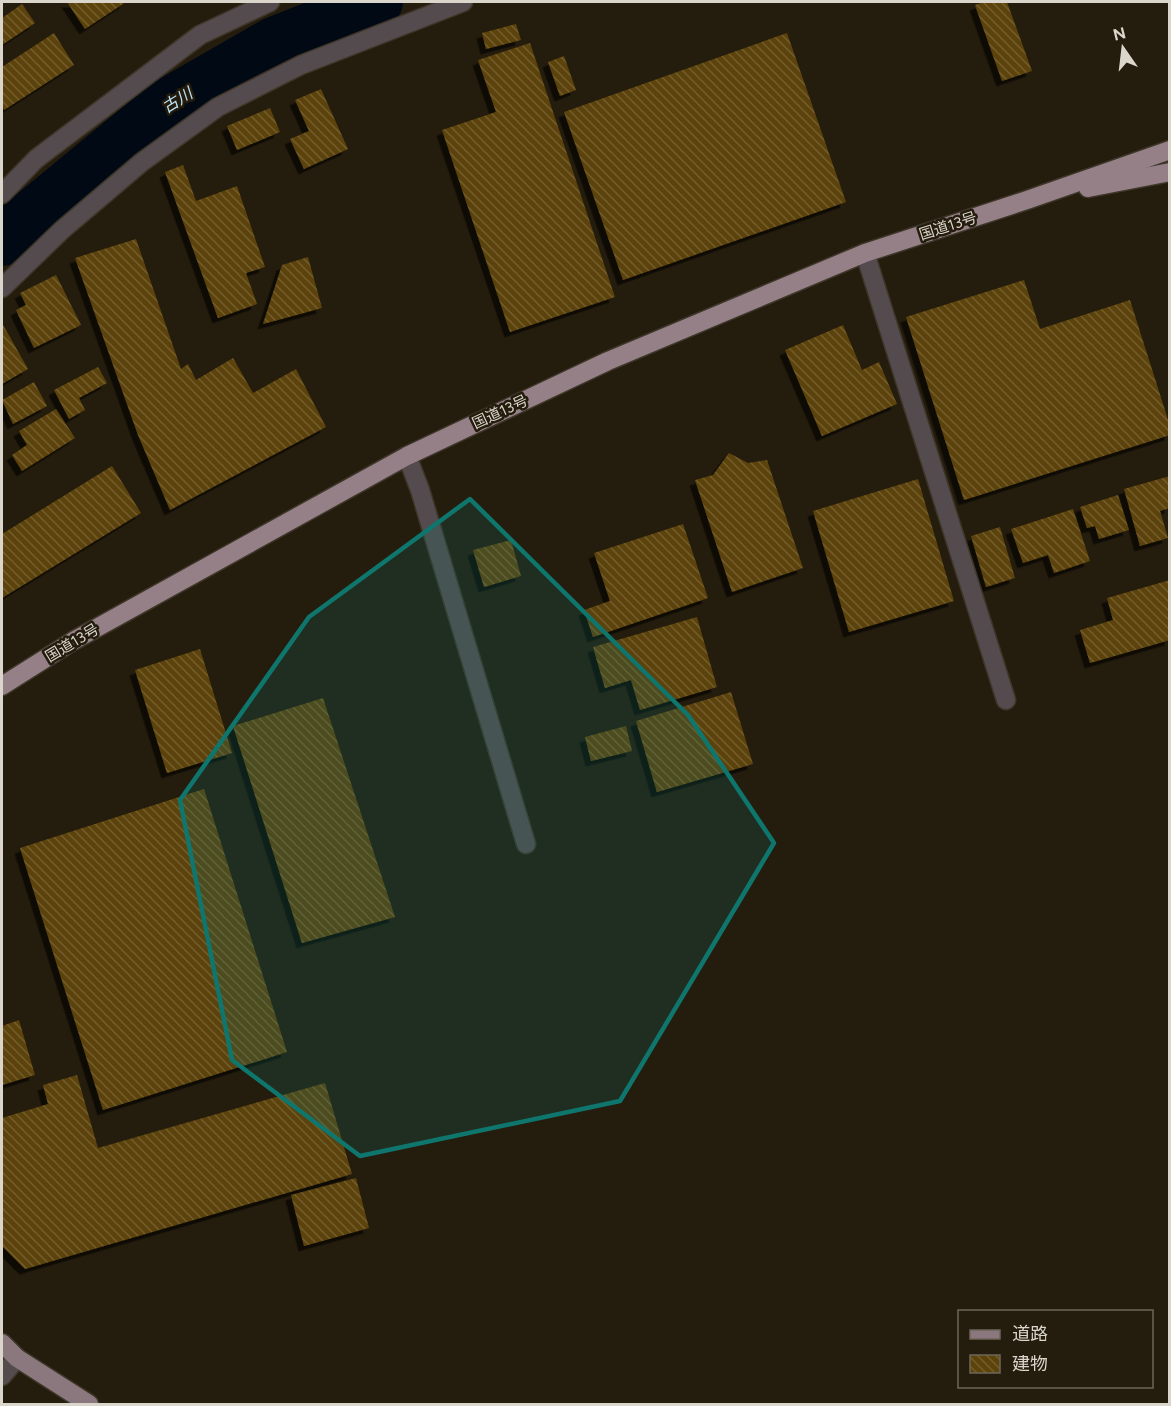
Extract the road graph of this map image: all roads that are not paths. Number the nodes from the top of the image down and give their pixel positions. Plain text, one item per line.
1 (270, 2) edge
2 (463, 2) edge
3 (1170, 150) edge
4 (1170, 172) edge
5 (2, 194) edge
6 (1027, 200) junction
7 (865, 253) junction
8 (2, 288) edge
9 (407, 456) junction
10 (2, 686) edge
11 (1006, 700) dead end
12 (526, 844) dead end
13 (2, 1343) edge
14 (17, 1358) junction
15 (2, 1376) edge
16 (89, 1404) edge

1 - 5 street
2 - 8 street
3 - 6 highway, 国道13号
4 - 6 highway, 国道13号
6 - 7 highway, 国道13号
7 - 9 highway, 国道13号
7 - 11 street
9 - 10 highway, 国道13号
9 - 12 street
13 - 14 main road
14 - 15 street
14 - 16 main road

